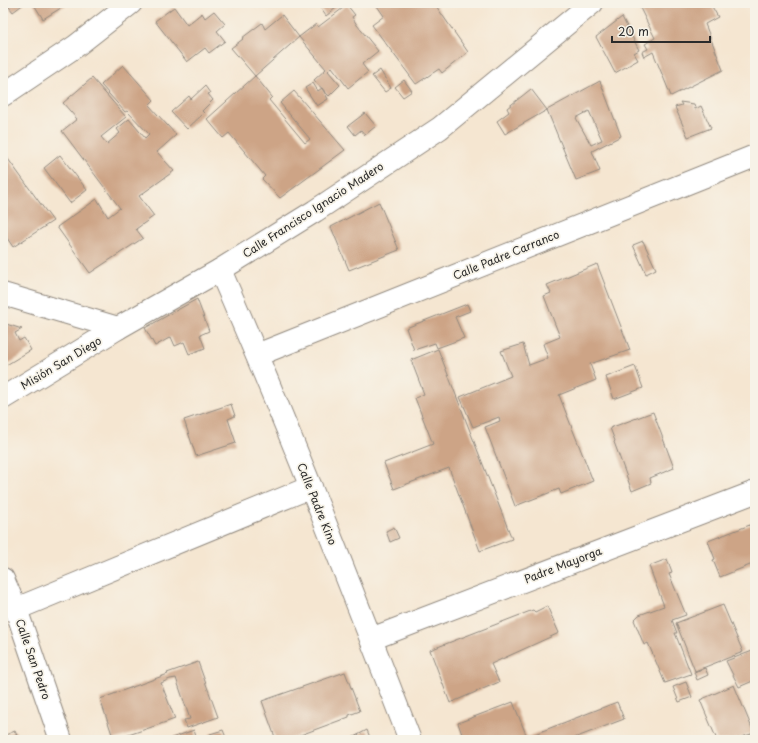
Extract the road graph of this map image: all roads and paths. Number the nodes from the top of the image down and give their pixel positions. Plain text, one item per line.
1 (131, 3) edge
2 (592, 3) edge
3 (3, 95) edge
4 (755, 156) edge
5 (220, 270) junction
6 (3, 294) edge
7 (118, 328) junction
8 (257, 355) junction
9 (3, 398) edge
10 (311, 487) junction
11 (755, 492) edge
12 (3, 579) edge
13 (16, 609) junction
14 (371, 639) junction
15 (61, 740) edge
16 (410, 740) edge

1 - 3 street
2 - 5 street, Calle Francisco Ignacio Madero
4 - 8 street, Calle Padre Carranco
5 - 7 street, Calle Francisco Ignacio Madero
5 - 8 street, Calle Padre Kino
6 - 7 street
7 - 9 street, Misión San Diego
8 - 10 street, Calle Padre Kino
10 - 13 street
10 - 14 street, Calle Padre Kino
11 - 14 street, Padre Mayorga
12 - 13 street, Calle San Pedro
13 - 15 street, Calle San Pedro
14 - 16 street, Calle Padre Kino

